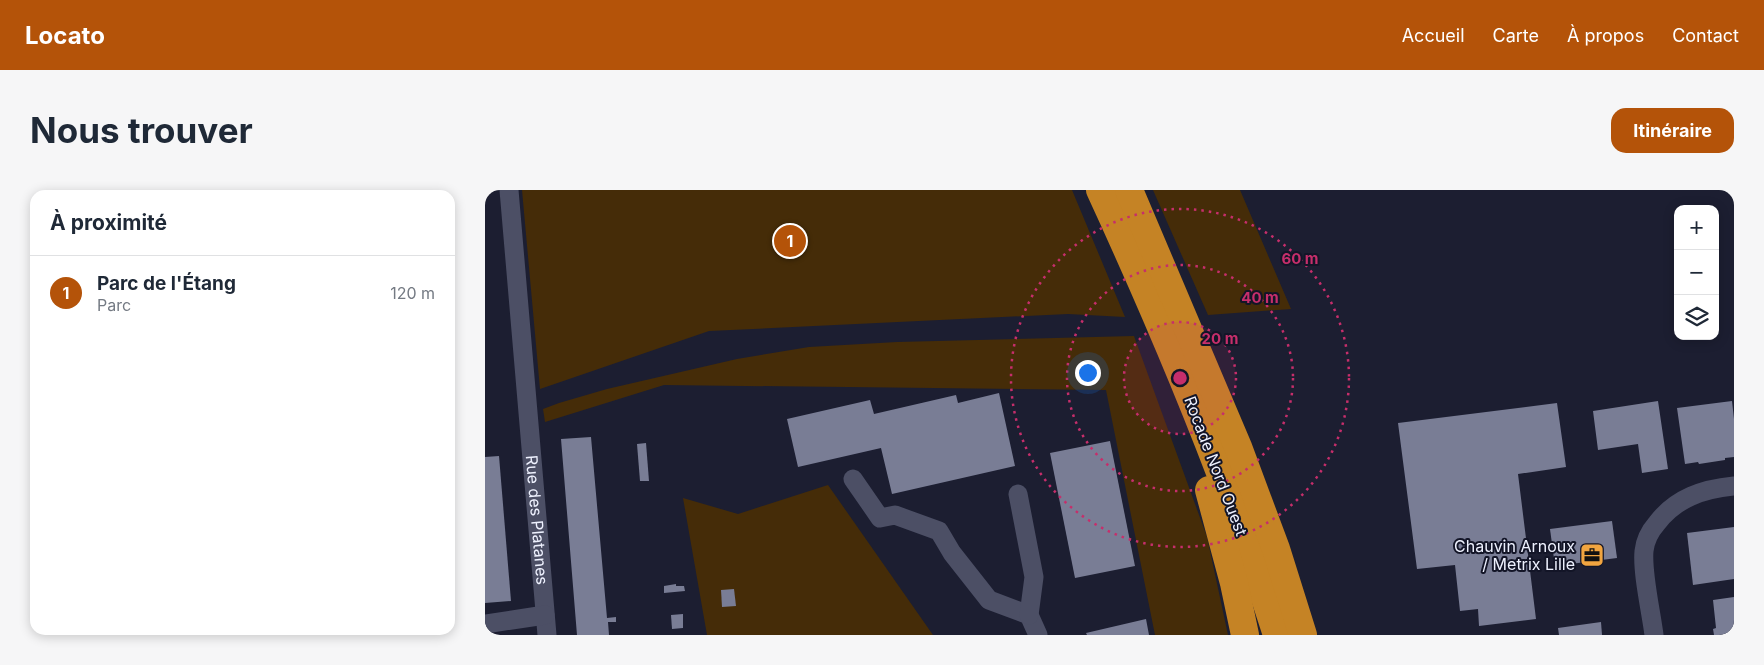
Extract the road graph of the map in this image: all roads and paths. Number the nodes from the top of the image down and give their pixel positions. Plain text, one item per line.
1 (509, 190) edge
2 (1101, 190) edge
3 (1129, 190) edge
4 (1157, 288) junction
5 (1189, 374) junction
6 (853, 480) dead end
7 (1734, 486) edge
8 (1017, 494) dead end
9 (545, 615) junction
10 (1029, 615) junction
11 (485, 624) edge
12 (547, 635) edge
13 (1038, 635) edge
14 (1245, 635) edge
15 (1277, 635) edge
16 (1303, 635) edge
17 (1654, 635) edge

1 - 9 street, Rue des Platanes
2 - 4 highway, Rocade Nord Ouest
3 - 4 highway, Rocade Nord Ouest
4 - 5 highway, Rocade Nord Ouest
5 - 14 highway
5 - 15 highway, Rocade Nord Ouest
5 - 16 highway, Rocade Nord Ouest
6 - 10 street
7 - 17 street
8 - 10 street
9 - 11 street
9 - 12 street, Rue des Platanes
10 - 13 street

